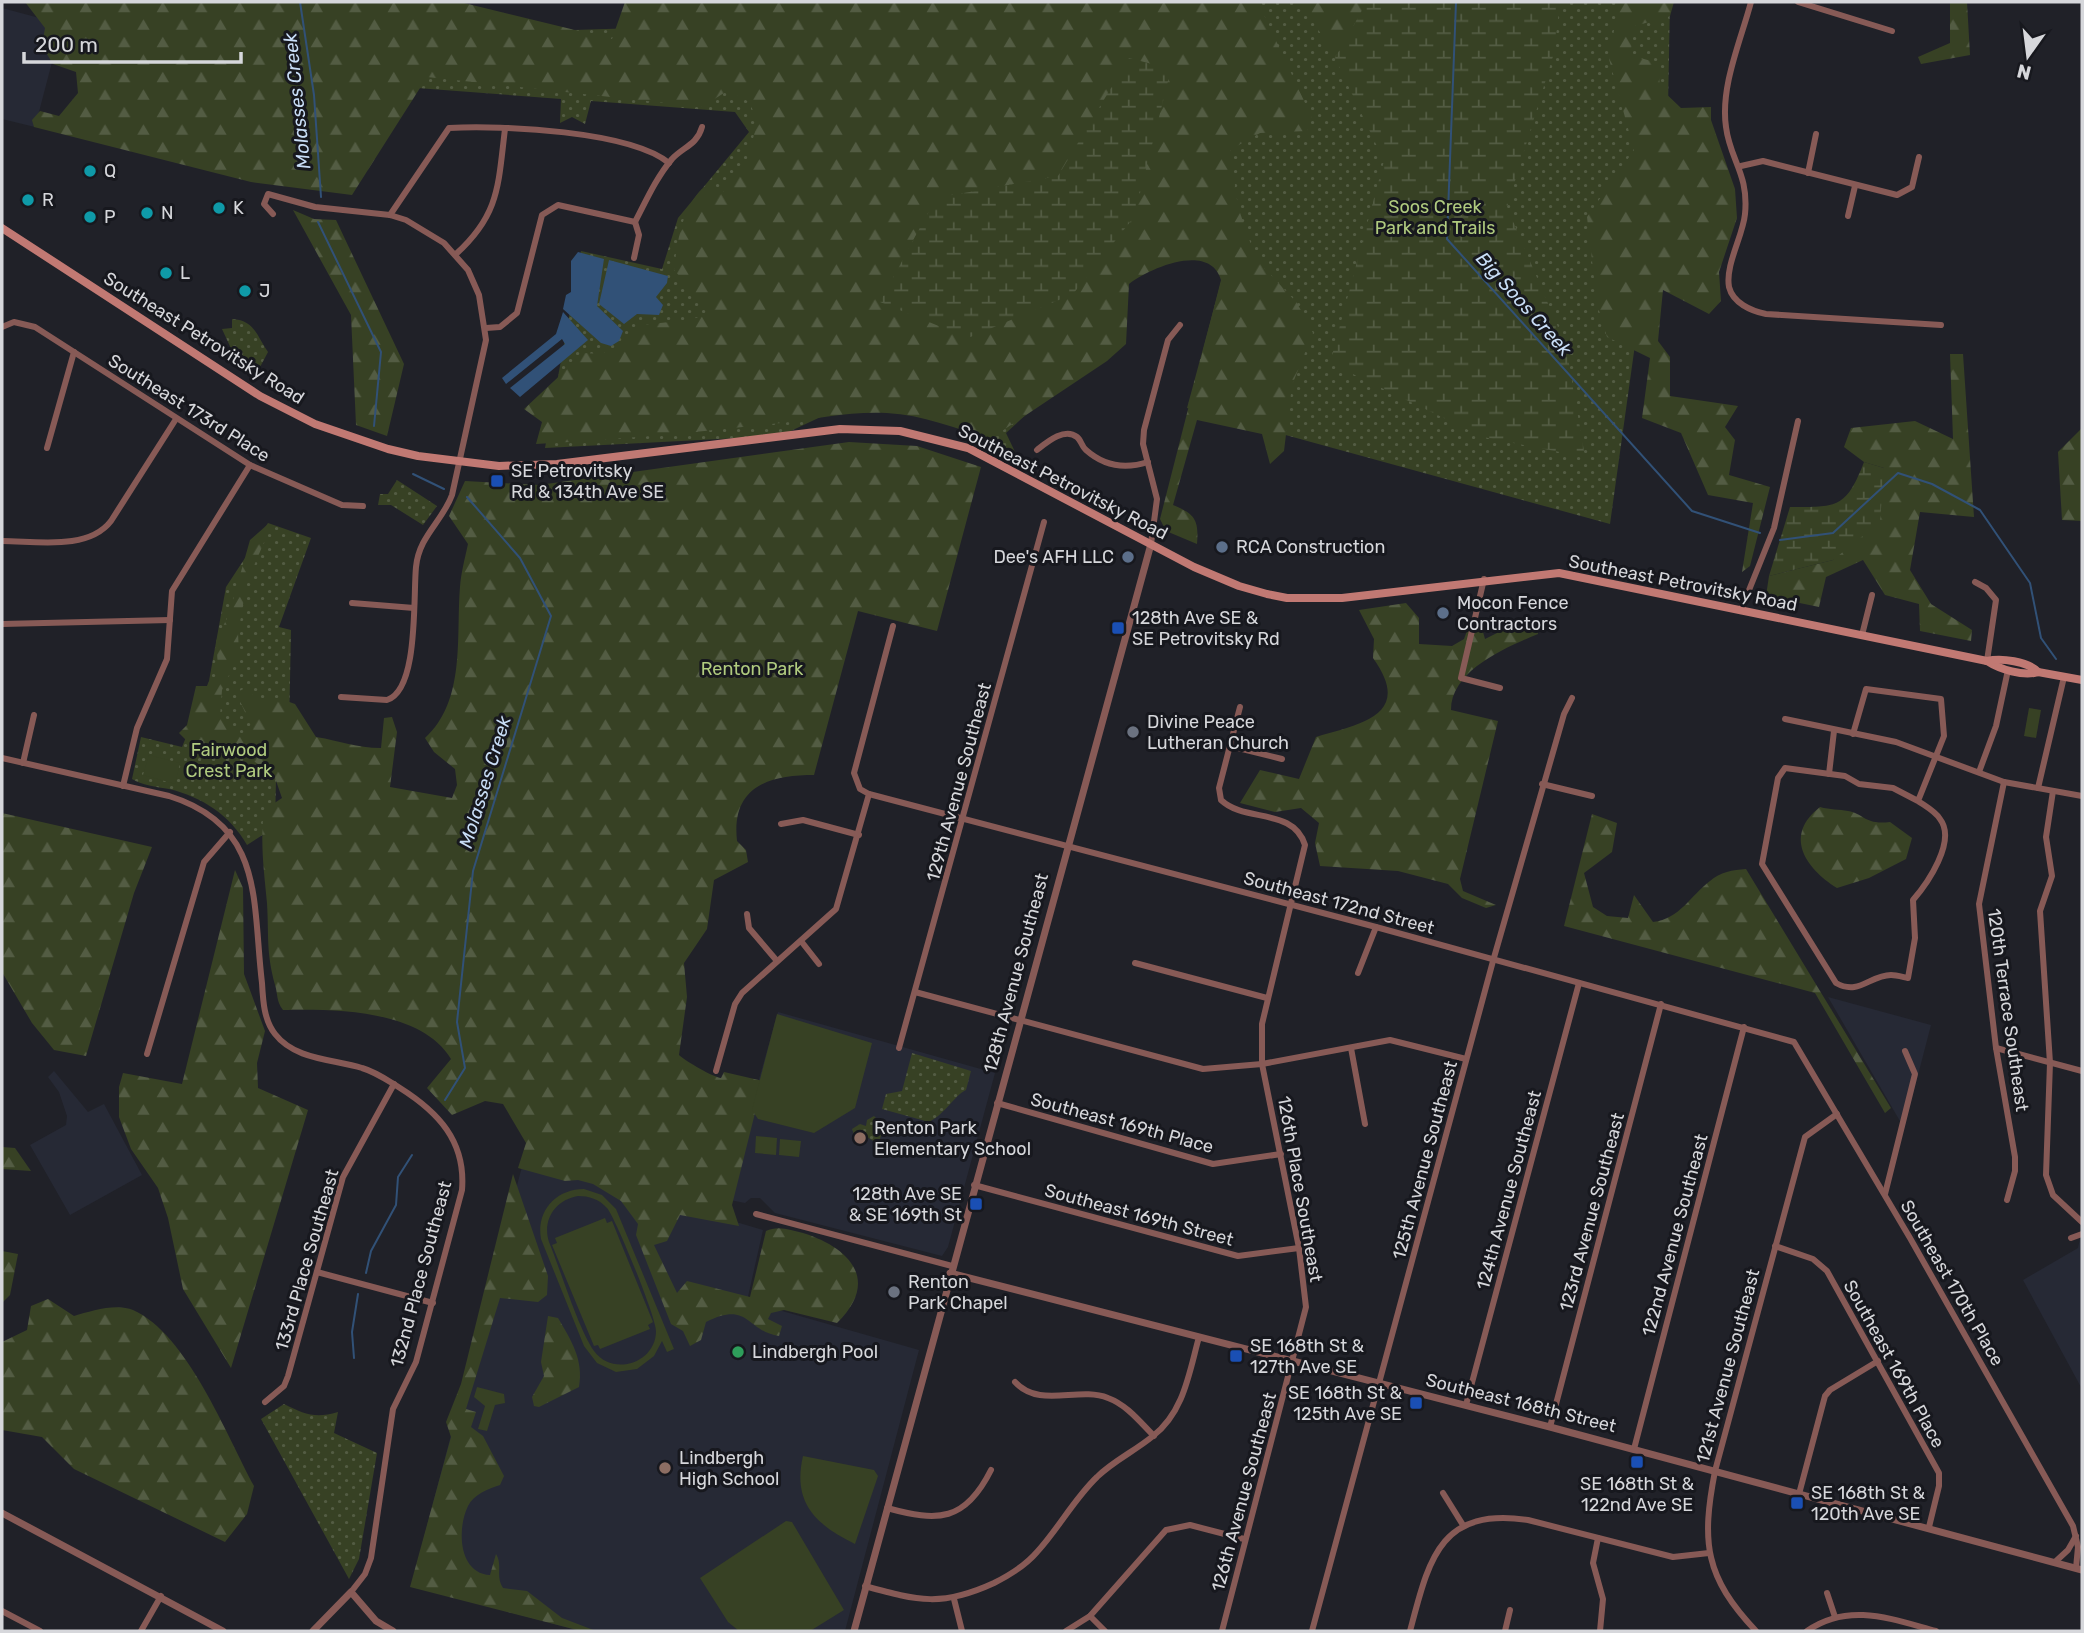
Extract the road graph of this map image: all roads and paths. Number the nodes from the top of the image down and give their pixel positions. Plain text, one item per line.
1 (1751, 2) edge
2 (1798, 2) edge
3 (1892, 32) dead end
4 (702, 127) dead end
5 (505, 130) junction
6 (1816, 134) dead end
7 (1919, 157) dead end
8 (669, 163) junction
9 (1741, 166) junction
10 (1808, 173) junction
11 (1855, 186) junction
12 (273, 214) dead end
13 (390, 215) junction
14 (1848, 216) dead end
15 (635, 222) junction
16 (2, 228) edge
17 (456, 254) junction
18 (634, 258) dead end
19 (1180, 325) dead end
20 (1941, 325) dead end
21 (4, 326) edge
22 (486, 328) junction
23 (74, 352) junction
24 (176, 419) junction
25 (1798, 421) dead end
26 (47, 448) dead end
27 (1037, 450) dead end
28 (458, 462) junction
29 (1149, 462) junction
30 (250, 465) junction
31 (363, 506) dead end
32 (1044, 522) dead end
33 (2, 541) edge
34 (1151, 544) junction
35 (1484, 579) junction
36 (1975, 582) dead end
37 (1872, 595) dead end
38 (352, 603) dead end
39 (414, 608) junction
40 (1741, 610) junction
41 (170, 620) junction
42 (2, 624) edge
43 (893, 626) dead end
44 (1863, 635) junction
45 (1987, 661) junction
46 (2008, 670) junction
47 (2038, 671) junction
48 (2064, 677) junction
49 (2082, 680) edge
50 (1500, 688) dead end
51 (341, 697) dead end
52 (1572, 698) dead end
53 (1240, 707) dead end
54 (34, 715) dead end
55 (1785, 719) dead end
56 (1834, 731) junction
57 (1853, 734) junction
58 (1230, 746) junction
59 (1937, 755) junction
60 (2, 758) edge
61 (1282, 760) dead end
62 (23, 763) junction
63 (1979, 772) junction
64 (1829, 774) junction
65 (2004, 782) junction
66 (1542, 784) junction
67 (123, 786) junction
68 (2038, 788) junction
69 (2053, 791) junction
70 (869, 794) junction
71 (1592, 796) dead end
72 (2082, 796) edge
73 (1918, 801) junction
74 (964, 817) junction
75 (781, 824) dead end
76 (230, 832) junction
77 (859, 835) junction
78 (1068, 845) junction
79 (1292, 905) junction
80 (747, 914) dead end
81 (1376, 927) junction
82 (801, 941) junction
83 (777, 961) junction
84 (1493, 961) junction
85 (1135, 962) dead end
86 (819, 964) dead end
87 (1358, 973) dead end
88 (1578, 983) junction
89 (915, 992) junction
90 (1267, 998) junction
91 (1661, 1004) junction
92 (1020, 1021) junction
93 (1744, 1027) junction
94 (1798, 1046) joint
95 (899, 1048) dead end
96 (1351, 1048) junction
97 (1996, 1048) junction
98 (1905, 1051) dead end
99 (147, 1054) dead end
100 (1466, 1059) junction
101 (2050, 1063) junction
102 (1262, 1064) junction
103 (716, 1071) dead end
104 (2082, 1072) edge
105 (394, 1084) junction
106 (997, 1103) junction
107 (1838, 1114) junction
108 (1365, 1124) dead end
109 (1281, 1154) junction
110 (974, 1185) junction
111 (1885, 1194) junction
112 (2007, 1200) dead end
113 (756, 1214) dead end
114 (2082, 1222) edge
115 (2082, 1234) edge
116 (2071, 1238) dead end
117 (1775, 1246) junction
118 (1299, 1248) junction
119 (951, 1269) junction
120 (317, 1272) junction
121 (433, 1303) junction
122 (1199, 1337) junction
123 (1294, 1361) junction
124 (1878, 1361) junction
125 (1015, 1382) dead end
126 (1379, 1383) junction
127 (265, 1402) dead end
128 (1466, 1405) junction
129 (1550, 1427) junction
130 (1154, 1436) junction
131 (1634, 1449) junction
132 (991, 1470) dead end
133 (1715, 1471) junction
134 (1443, 1493) dead end
135 (1799, 1494) junction
136 (887, 1508) junction
137 (2, 1513) edge
138 (1463, 1525) junction
139 (1929, 1527) junction
140 (2076, 1536) junction
141 (1598, 1538) junction
142 (1244, 1539) junction
143 (1709, 1553) junction
144 (2054, 1562) junction
145 (2079, 1569) edge
146 (866, 1586) junction
147 (351, 1592) junction
148 (1827, 1593) dead end
149 (161, 1596) junction
150 (954, 1599) junction
151 (1510, 1610) dead end
152 (2, 1611) edge
153 (1090, 1616) junction
154 (1835, 1617) junction
155 (40, 1631) edge
156 (141, 1631) edge
157 (223, 1631) edge
158 (313, 1631) edge
159 (393, 1631) edge
160 (854, 1631) edge
161 (962, 1631) edge
162 (1066, 1631) edge
163 (1105, 1631) edge
164 (1222, 1631) edge
165 (1312, 1631) edge
166 (1410, 1631) edge
167 (1504, 1631) edge
168 (1600, 1631) edge
169 (1756, 1631) edge
170 (1807, 1631) edge
171 (1935, 1631) edge

1 - 9 street
2 - 3 street
4 - 8 street
5 - 8 street
5 - 13 street
5 - 17 street
6 - 10 street
7 - 11 street
8 - 15 street
9 - 10 street
9 - 20 street
10 - 11 street
11 - 14 street
12 - 13 street
13 - 17 street
15 - 18 street
15 - 22 street
16 - 28 main road, Southeast Petrovitsky Road
17 - 22 street
19 - 29 street, 128th Avenue Southeast
21 - 23 street, Southeast 173rd Place
22 - 28 street
23 - 24 street, Southeast 173rd Place
23 - 26 street
24 - 30 street, Southeast 173rd Place
24 - 33 street
25 - 40 street
27 - 29 street
28 - 34 main road, Southeast Petrovitsky Road
28 - 39 street
29 - 34 street, 128th Avenue Southeast
30 - 31 street, Southeast 173rd Place
30 - 41 street
32 - 74 street, 129th Avenue Southeast
34 - 35 main road, Southeast Petrovitsky Road
34 - 78 street, 128th Avenue Southeast
35 - 40 main road, Southeast Petrovitsky Road
35 - 50 street
36 - 45 street
37 - 44 street
38 - 39 street
39 - 51 street
40 - 44 main road, Southeast Petrovitsky Road
41 - 42 street
41 - 67 street
43 - 70 street
44 - 45 main road, Southeast Petrovitsky Road
45 - 46 main road, Southeast Petrovitsky Road
45 - 47 main road, Southeast Petrovitsky Road
46 - 47 main road, Southeast Petrovitsky Road
46 - 63 street
47 - 48 main road, Southeast Petrovitsky Road
48 - 49 main road, Southeast Petrovitsky Road
48 - 68 street
52 - 66 street, 125th Avenue Southeast
53 - 58 street
54 - 62 street
55 - 56 street
56 - 57 street
56 - 64 street
57 - 59 street
57 - 59 street
58 - 61 street
58 - 79 street, 126th Place Southeast
59 - 63 street
59 - 73 street
60 - 62 street
62 - 67 street
63 - 65 street
64 - 73 street
64 - 73 street
65 - 68 street
65 - 97 street, 120th Terrace Southeast
66 - 71 street
66 - 84 street, 125th Avenue Southeast
67 - 76 street
68 - 69 street
69 - 72 street
69 - 101 street
70 - 74 street, Southeast 172nd Street
70 - 77 street
74 - 78 street, Southeast 172nd Street
74 - 89 street, 129th Avenue Southeast
75 - 77 street
76 - 99 street
76 - 105 street
77 - 82 street
78 - 79 street, Southeast 172nd Street
78 - 92 street, 128th Avenue Southeast
79 - 81 street, Southeast 172nd Street
79 - 90 street, 126th Place Southeast
80 - 83 street
81 - 84 street, Southeast 172nd Street
81 - 87 street
82 - 83 street
82 - 86 street
83 - 103 street
84 - 88 street, Southeast 172nd Street
84 - 100 street, 125th Avenue Southeast
85 - 90 street
88 - 91 street, Southeast 172nd Street
88 - 128 street, 124th Avenue Southeast
89 - 92 street
89 - 95 street, 129th Avenue Southeast
90 - 102 street, 126th Place Southeast
91 - 93 street, Southeast 172nd Street
91 - 129 street, 123rd Avenue Southeast
92 - 102 street
92 - 106 street, 128th Avenue Southeast
93 - 94 street, Southeast 172nd Street
93 - 131 street, 122nd Avenue Southeast
94 - 107 street, Southeast 170th Place
96 - 100 street
96 - 102 street
96 - 108 street
97 - 101 street
97 - 112 street, 120th Terrace Southeast
98 - 111 street
100 - 126 street, 125th Avenue Southeast
101 - 104 street
101 - 114 street
102 - 109 street, 126th Place Southeast
105 - 120 street, 133rd Place Southeast
105 - 121 street, 132nd Place Southeast
106 - 109 street, Southeast 169th Place
106 - 110 street, 128th Avenue Southeast
107 - 111 street, Southeast 170th Place
107 - 117 street, 121st Avenue Southeast
109 - 118 street, 126th Place Southeast
110 - 118 street, Southeast 169th Street
110 - 119 street, 128th Avenue Southeast
111 - 140 street, Southeast 170th Place
113 - 119 street, Southeast 168th Street
115 - 116 street
117 - 124 street, Southeast 169th Place
117 - 133 street, 121st Avenue Southeast
118 - 123 street, 126th Place Southeast
119 - 122 street, Southeast 168th Street
119 - 136 street, 128th Avenue Southeast
120 - 121 street
120 - 127 street, 133rd Place Southeast
121 - 147 street, 132nd Place Southeast
122 - 123 street, Southeast 168th Street
122 - 130 street
123 - 126 street, Southeast 168th Street
123 - 142 street, 126th Avenue Southeast
124 - 135 street
124 - 139 street, Southeast 169th Place
125 - 130 street
126 - 128 street, Southeast 168th Street
126 - 165 street, 125th Avenue Southeast
128 - 129 street, Southeast 168th Street
129 - 131 street, Southeast 168th Street
130 - 150 street
131 - 133 street, Southeast 168th Street
132 - 136 street
133 - 135 street, Southeast 168th Street
133 - 143 street, 121st Avenue Southeast
134 - 138 street
135 - 139 street, Southeast 168th Street
136 - 146 street, 128th Avenue Southeast
137 - 149 street
138 - 141 street
138 - 166 street
139 - 144 street, Southeast 168th Street
140 - 144 street
140 - 145 street, Southeast 170th Place
141 - 143 street
141 - 168 street
142 - 153 street
142 - 164 street, 126th Avenue Southeast
143 - 169 street, 121st Avenue Southeast
144 - 145 street, Southeast 168th Street
146 - 150 street
146 - 160 street, 128th Avenue Southeast
147 - 158 street, 132nd Place Southeast
147 - 159 street
148 - 154 street
149 - 156 street
149 - 157 street
150 - 161 street
151 - 167 street
152 - 155 street
153 - 162 street
153 - 163 street
154 - 170 street
154 - 171 street

